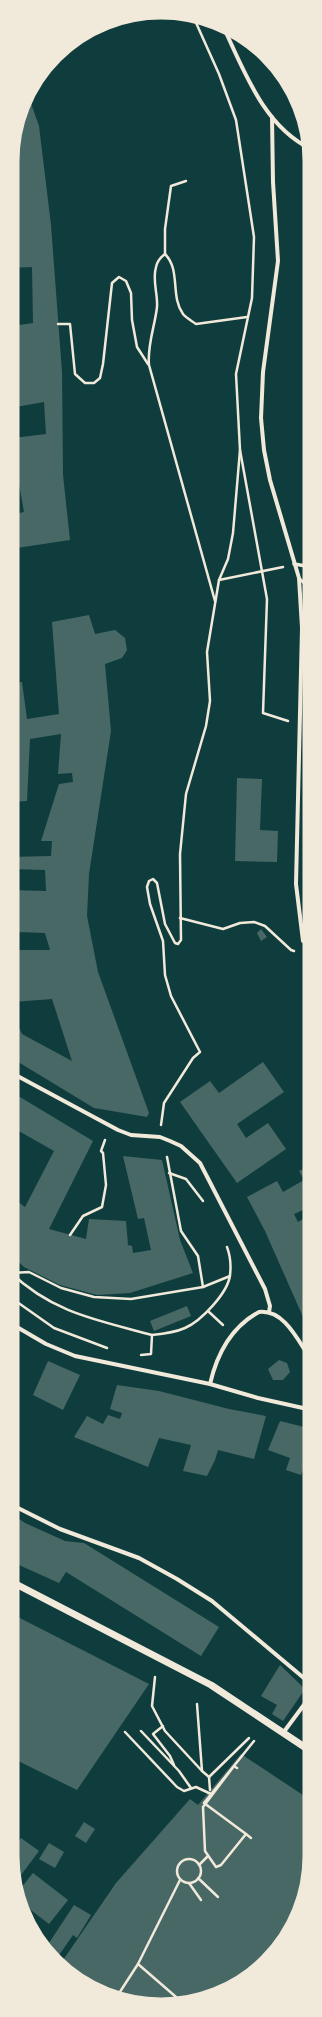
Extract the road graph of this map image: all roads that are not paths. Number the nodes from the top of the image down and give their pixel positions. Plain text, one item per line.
1 (226, 33) edge
2 (272, 117) junction
3 (304, 145) edge
4 (294, 564) junction
5 (305, 566) edge
6 (299, 578) junction
7 (305, 584) edge
8 (303, 941) dead end
9 (17, 1076) edge
10 (269, 1312) junction
11 (17, 1327) edge
12 (305, 1351) edge
13 (210, 1384) junction
14 (305, 1408) edge
15 (17, 1508) edge
16 (19, 1586) joint
17 (17, 1590) edge
18 (305, 1680) edge
19 (305, 1703) edge
20 (283, 1733) junction
21 (305, 1747) edge

1 - 2 street
2 - 3 street
2 - 4 street
4 - 5 street
4 - 6 street
6 - 7 lane
6 - 8 street
9 - 10 street
10 - 12 street
10 - 13 street
11 - 13 street
13 - 14 street
15 - 18 street
16 - 17 lane
16 - 20 street
19 - 20 street
20 - 21 street

